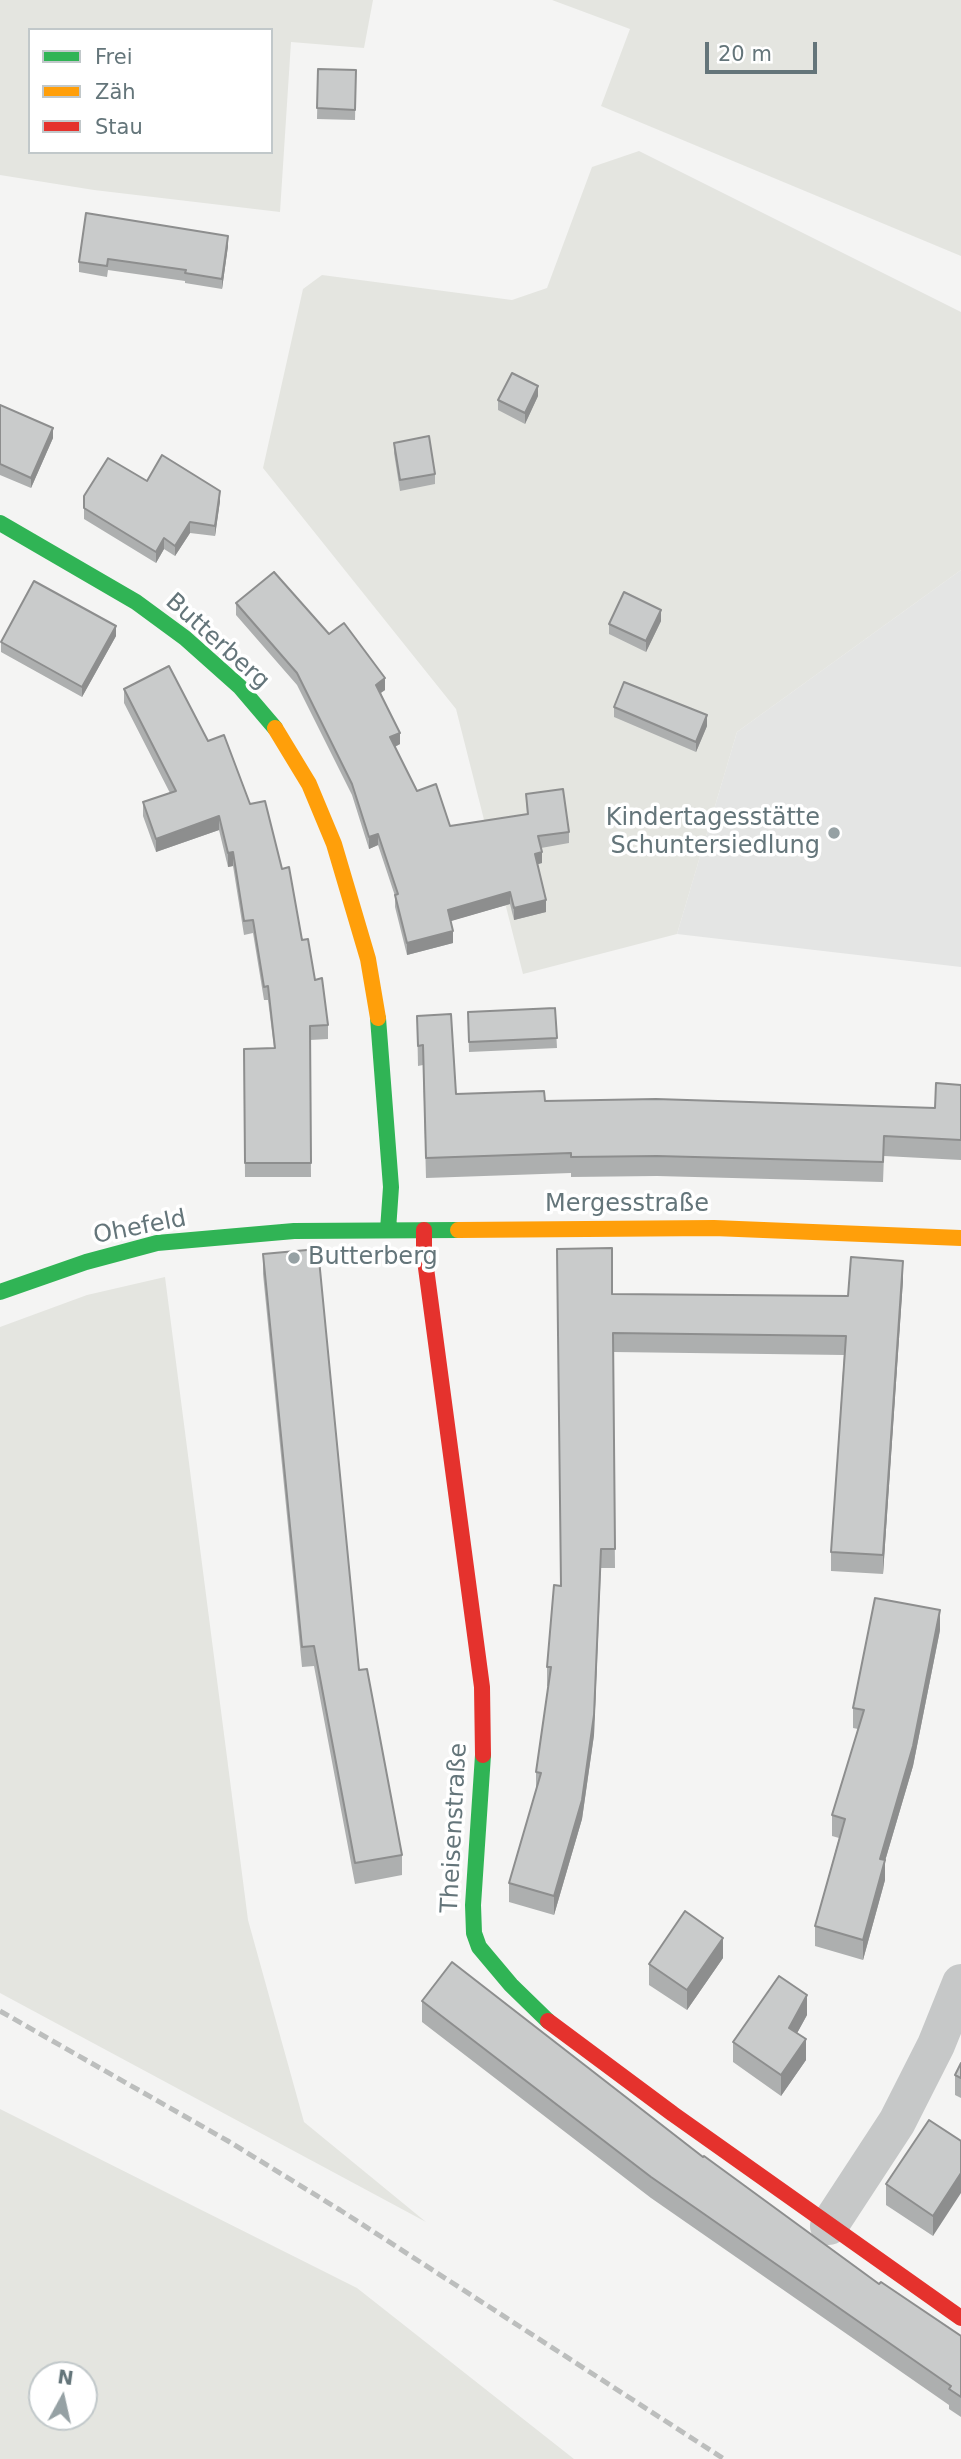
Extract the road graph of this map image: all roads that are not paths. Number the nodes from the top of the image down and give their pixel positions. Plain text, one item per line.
1 (0, 523) edge
2 (388, 1230) junction
3 (424, 1230) junction
4 (293, 1231) joint
5 (961, 1238) edge
6 (0, 1292) edge
7 (961, 1983) edge
8 (829, 2226) junction
9 (961, 2318) edge

1 - 2 street, Butterberg
2 - 3 street, Mergesstraße
2 - 4 street, Mergesstraße
3 - 5 street, Mergesstraße
3 - 8 street, Theisenstraße
4 - 6 street, Ohefeld
7 - 8 street
8 - 9 street, Theisenstraße

